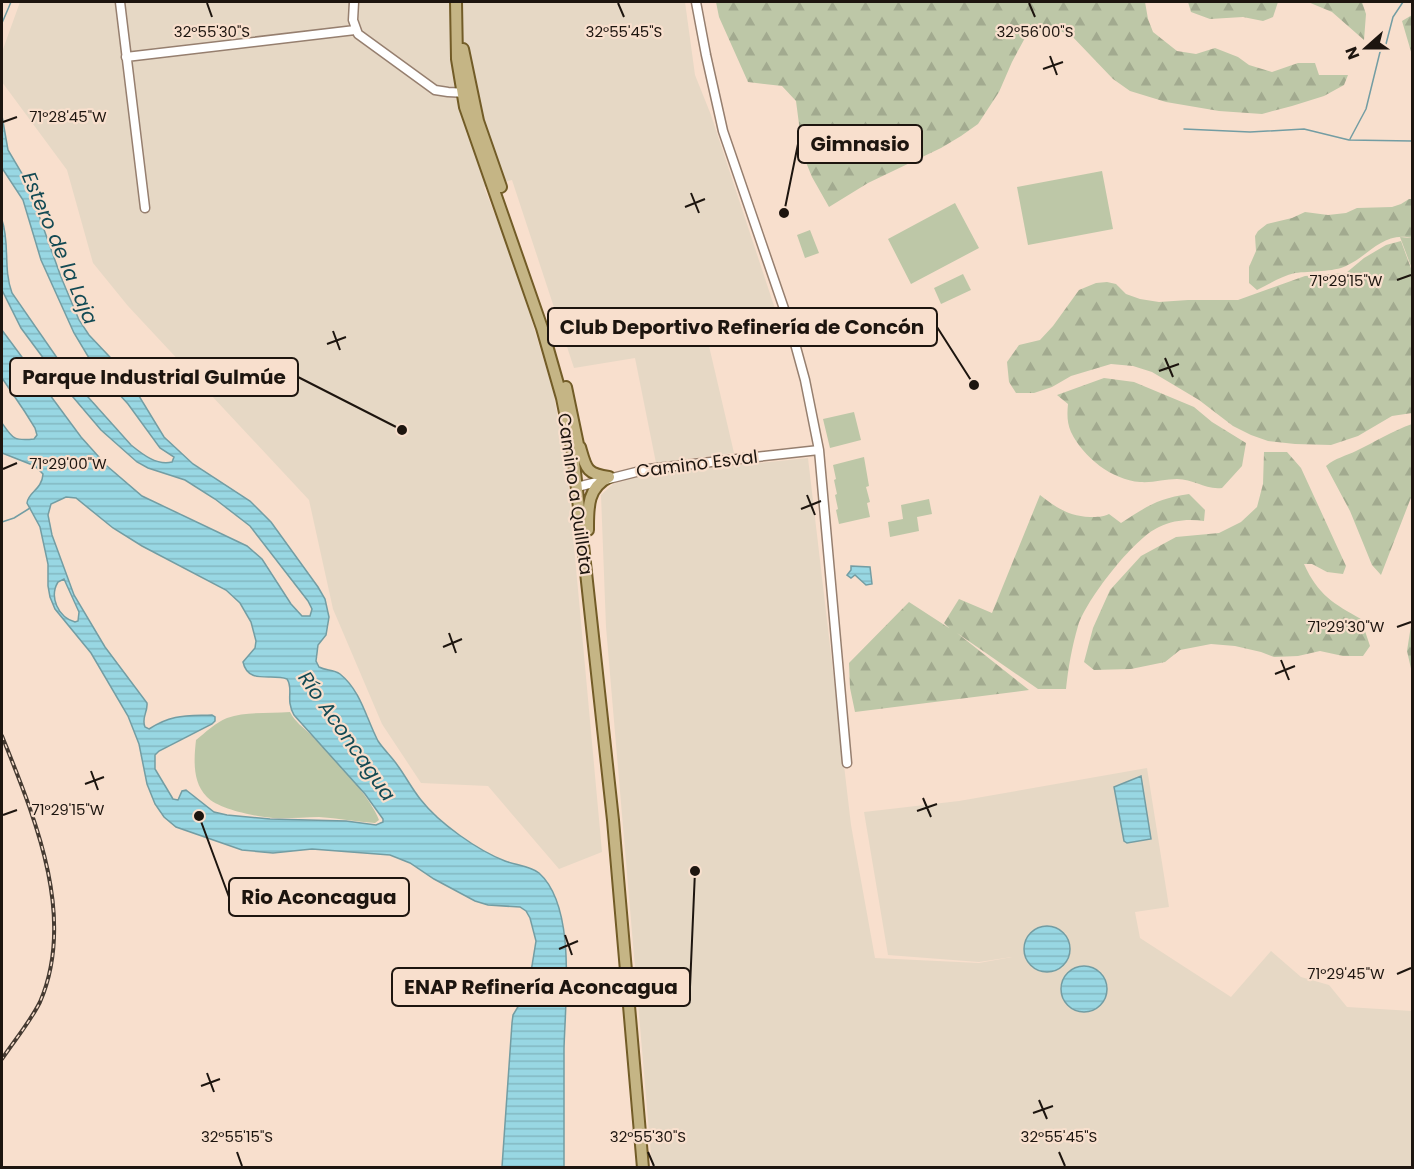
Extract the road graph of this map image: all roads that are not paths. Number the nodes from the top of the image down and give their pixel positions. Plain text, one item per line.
1 (120, 2) edge
2 (354, 2) edge
3 (457, 2) edge
4 (696, 2) edge
5 (355, 30) junction
6 (126, 57) junction
7 (466, 93) junction
8 (145, 208) dead end
9 (578, 440) junction
10 (819, 450) junction
11 (609, 477) junction
12 (580, 486) junction
13 (588, 530) junction
14 (847, 763) dead end
15 (609, 786) junction
16 (643, 1167) edge

1 - 6 street
2 - 5 street
3 - 7 main road, Camino a Quillota
4 - 10 street
5 - 6 street
5 - 7 street
6 - 8 street
7 - 9 main road, Camino a Quillota
7 - 12 main road, Camino a Quillota
9 - 11 main road
9 - 12 main road, Camino a Quillota
10 - 11 street, Camino Esval
10 - 14 street
11 - 12 street, Camino Esval
11 - 13 main road
12 - 13 main road, Camino a Quillota
12 - 15 main road, Camino a Quillota
13 - 15 main road, Camino a Quillota
15 - 16 main road, Camino a Quillota

